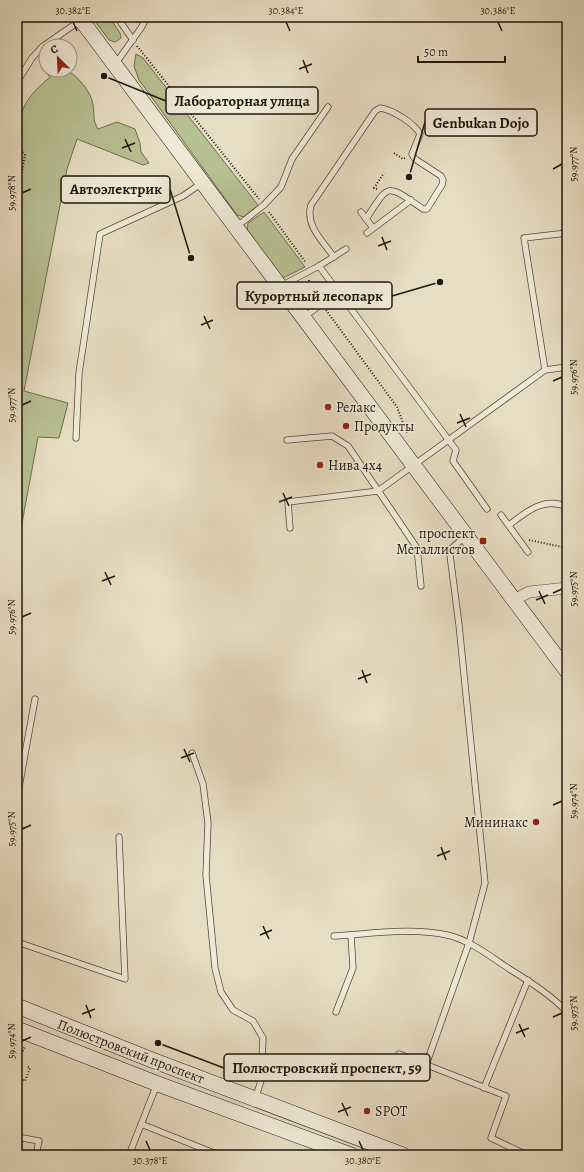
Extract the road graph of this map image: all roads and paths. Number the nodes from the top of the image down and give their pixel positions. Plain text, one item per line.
1 (117, 17) edge
2 (147, 17) edge
3 (80, 19) edge
4 (133, 40) junction
5 (115, 64) junction
6 (17, 82) edge
7 (328, 107) dead end
8 (17, 145) edge
9 (384, 173) dead end
10 (203, 182) junction
11 (376, 184) dead end
12 (17, 198) edge
13 (410, 200) junction
14 (264, 205) junction
15 (361, 212) dead end
16 (366, 220) junction
17 (236, 227) junction
18 (372, 228) junction
19 (367, 233) dead end
20 (567, 233) edge
21 (346, 248) dead end
22 (334, 257) junction
23 (319, 266) junction
24 (311, 270) junction
25 (280, 286) junction
26 (338, 292) junction
27 (322, 304) junction
28 (304, 317) junction
29 (567, 367) edge
30 (545, 370) junction
31 (408, 436) dead end
32 (76, 438) dead end
33 (448, 439) junction
34 (287, 440) dead end
35 (413, 464) junction
36 (378, 491) junction
37 (567, 507) edge
38 (487, 509) dead end
39 (501, 515) dead end
40 (509, 525) junction
41 (290, 528) dead end
42 (466, 535) junction
43 (517, 537) junction
44 (567, 548) edge
45 (528, 552) dead end
46 (421, 586) dead end
47 (567, 588) edge
48 (514, 600) junction
49 (567, 671) edge
50 (35, 698) dead end
51 (192, 753) dead end
52 (17, 798) edge
53 (119, 837) dead end
54 (351, 935) junction
55 (334, 936) dead end
56 (17, 942) edge
57 (469, 943) junction
58 (528, 980) junction
59 (17, 1006) edge
60 (336, 1012) dead end
61 (567, 1012) edge
62 (17, 1029) edge
63 (83, 1032) junction
64 (25, 1046) dead end
65 (76, 1051) junction
66 (399, 1054) dead end
67 (18, 1060) edge
68 (426, 1064) junction
69 (17, 1065) edge
70 (27, 1066) dead end
71 (17, 1078) edge
72 (158, 1084) junction
73 (484, 1088) junction
74 (255, 1099) junction
75 (141, 1124) junction
76 (17, 1137) edge
77 (36, 1155) edge
78 (129, 1155) edge
79 (219, 1155) edge
80 (350, 1155) edge
81 (403, 1155) edge
82 (527, 1155) edge

1 - 4 lane
2 - 4 lane
3 - 5 street
3 - 6 lane
4 - 5 lane
4 - 14 path
5 - 10 street
7 - 14 lane
8 - 12 path
9 - 11 path
10 - 17 street
10 - 32 lane
13 - 16 lane
13 - 18 lane
13 - 22 lane
14 - 17 lane
14 - 24 path
15 - 16 lane
16 - 18 lane
17 - 25 street
18 - 19 lane
20 - 30 lane
21 - 22 lane
22 - 23 lane
23 - 24 lane
23 - 26 lane
24 - 25 lane
24 - 27 path
25 - 28 street
26 - 27 lane
26 - 33 lane
27 - 28 lane
27 - 31 path
28 - 35 street
29 - 30 lane
30 - 33 lane
33 - 35 lane
33 - 38 lane
34 - 36 lane
35 - 36 lane
35 - 42 street
36 - 41 lane
36 - 46 lane
37 - 40 lane
39 - 40 lane
40 - 43 lane
42 - 48 street
42 - 57 lane
43 - 44 path
43 - 45 lane
47 - 48 street
48 - 49 street
50 - 52 lane
51 - 74 lane
53 - 56 lane
54 - 55 lane
54 - 57 lane
54 - 60 lane
57 - 58 lane
57 - 68 lane
58 - 61 lane
58 - 73 lane
59 - 63 street, Полюстровский проспект
62 - 65 street, Полюстровский проспект
63 - 65 street
63 - 74 street, Полюстровский проспект
64 - 67 path
65 - 72 street, Полюстровский проспект
66 - 68 lane
67 - 69 path
68 - 73 lane
70 - 71 path
72 - 75 lane
72 - 80 street, Полюстровский проспект
73 - 82 lane
74 - 81 street, Полюстровский проспект
75 - 78 lane
75 - 79 lane
76 - 77 lane

